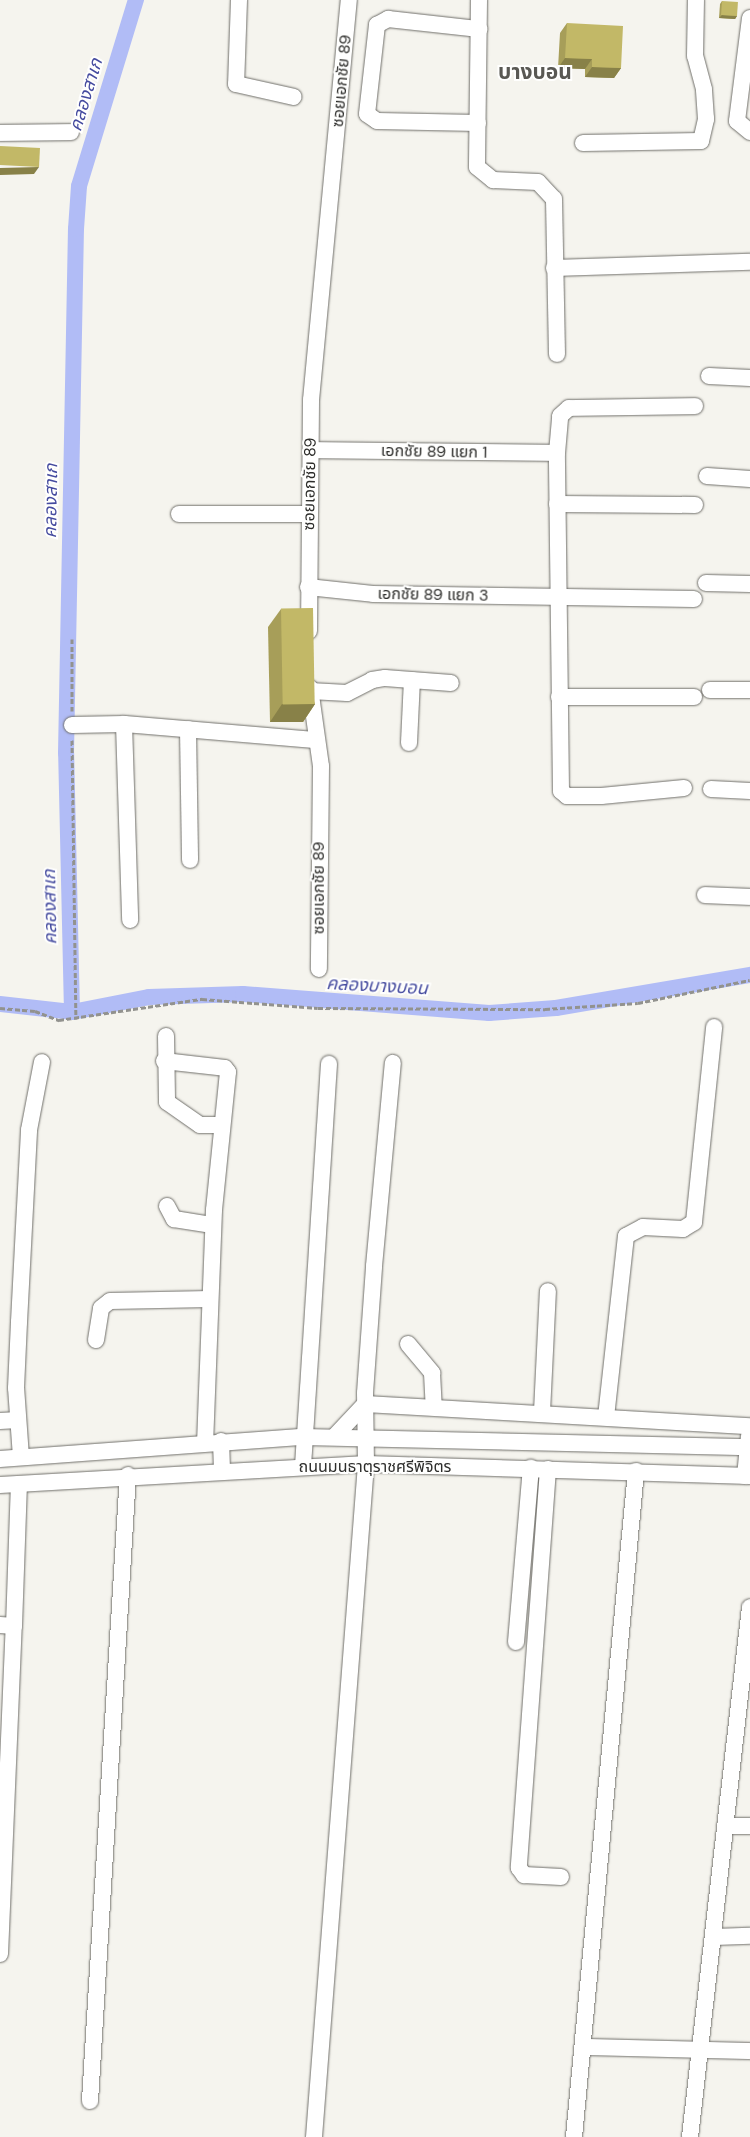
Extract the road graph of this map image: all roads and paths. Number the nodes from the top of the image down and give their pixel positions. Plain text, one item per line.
1 (239, 0) edge
2 (349, 0) edge
3 (479, 0) edge
4 (696, 0) edge
5 (750, 18) edge
6 (479, 29) junction
7 (747, 57) edge
8 (294, 97) dead end
9 (478, 123) junction
10 (71, 132) dead end
11 (750, 132) edge
12 (0, 133) edge
13 (583, 143) dead end
14 (750, 262) edge
15 (554, 268) junction
16 (557, 354) dead end
17 (709, 376) dead end
18 (750, 378) edge
19 (695, 406) dead end
20 (311, 450) junction
21 (557, 453) junction
22 (707, 476) dead end
23 (750, 478) edge
24 (557, 504) junction
25 (695, 505) dead end
26 (178, 514) dead end
27 (310, 514) junction
28 (706, 583) dead end
29 (750, 584) edge
30 (308, 588) junction
31 (558, 597) junction
32 (694, 598) dead end
33 (72, 639) dead end
34 (309, 646) edge
35 (310, 673) edge
36 (412, 680) junction
37 (451, 683) dead end
38 (710, 690) dead end
39 (750, 690) edge
40 (310, 691) junction
41 (559, 696) junction
42 (694, 697) dead end
43 (72, 724) junction
44 (124, 724) junction
45 (188, 729) junction
46 (315, 740) junction
47 (409, 743) dead end
48 (684, 788) dead end
49 (711, 789) dead end
50 (750, 791) edge
51 (190, 860) dead end
52 (705, 896) dead end
53 (750, 897) edge
54 (130, 920) dead end
55 (319, 969) dead end
56 (750, 980) edge
57 (0, 1008) edge
58 (76, 1019) junction
59 (714, 1027) dead end
60 (166, 1036) dead end
61 (164, 1061) junction
62 (42, 1062) dead end
63 (393, 1063) dead end
64 (328, 1064) dead end
65 (222, 1125) junction
66 (167, 1206) dead end
67 (213, 1225) junction
68 (548, 1291) dead end
69 (210, 1298) junction
70 (96, 1340) dead end
71 (408, 1344) dead end
72 (365, 1404) junction
73 (434, 1406) junction
74 (542, 1412) junction
75 (606, 1417) junction
76 (18, 1420) junction
77 (0, 1421) edge
78 (750, 1421) edge
79 (750, 1426) edge
80 (303, 1437) junction
81 (334, 1437) junction
82 (366, 1437) junction
83 (213, 1441) junction
84 (749, 1447) edge
85 (21, 1458) junction
86 (0, 1459) edge
87 (366, 1464) junction
88 (303, 1466) junction
89 (531, 1468) junction
90 (548, 1469) junction
91 (222, 1470) junction
92 (636, 1471) junction
93 (128, 1476) junction
94 (747, 1476) edge
95 (19, 1484) junction
96 (0, 1485) edge
97 (750, 1607) edge
98 (7, 1626) edge
99 (516, 1642) dead end
100 (744, 1711) edge
101 (725, 1826) junction
102 (750, 1826) edge
103 (561, 1877) dead end
104 (750, 1936) edge
105 (714, 1937) junction
106 (0, 1954) edge
107 (586, 2047) junction
108 (750, 2051) edge
109 (700, 2052) junction
110 (90, 2101) dead end
111 (314, 2137) edge
112 (574, 2137) edge
113 (690, 2137) edge

1 - 8 street
2 - 20 street, ซอยเอกชัย 89
3 - 6 street
4 - 13 street
5 - 7 street
6 - 9 street
6 - 9 street
7 - 11 street
9 - 15 street
10 - 12 street
14 - 15 street
15 - 16 street
17 - 18 street
19 - 21 street
20 - 21 street, เอกชัย 89 แยก 1
20 - 27 street, ซอยเอกชัย 89
21 - 24 street
22 - 23 street
24 - 25 street
24 - 31 street
26 - 27 street
27 - 30 street, ซอยเอกชัย 89
28 - 29 street
30 - 31 street, เอกชัย 89 แยก 3
30 - 34 street, ซอยเอกชัย 89
31 - 32 street, เอกชัย 89 แยก 3
31 - 41 street
33 - 43 path
35 - 40 street, ซอยเอกชัย 89
36 - 37 street
36 - 40 street
36 - 47 street
38 - 39 street
40 - 46 street, ซอยเอกชัย 89
41 - 42 street
41 - 48 street
43 - 44 street
43 - 58 path
44 - 45 street
44 - 54 street
45 - 46 street
45 - 51 street
46 - 55 street, ซอยเอกชัย 89
49 - 50 street
52 - 53 street
56 - 58 path
57 - 58 path
59 - 75 street
60 - 61 street
61 - 65 street
61 - 65 street
62 - 76 street
63 - 72 street
64 - 80 street
65 - 67 street
66 - 67 street
67 - 69 street
68 - 74 street
69 - 70 street
69 - 83 street
71 - 73 street
72 - 73 street
72 - 81 street, ถนนมนธาตุราชศรีพิจิตร
72 - 82 street
73 - 74 street
74 - 75 street
75 - 79 street
76 - 77 street
76 - 85 street
78 - 79 street
79 - 84 street
80 - 81 street, ถนนมนธาตุราชศรีพิจิตร
80 - 83 street, ถนนมนธาตุราชศรีพิจิตร
80 - 88 street
81 - 82 street, ถนนมนธาตุราชศรีพิจิตร
82 - 84 street, ถนนมนธาตุราชศรีพิจิตร
82 - 87 street
83 - 85 street, ถนนมนธาตุราชศรีพิจิตร
83 - 91 street
84 - 94 street
85 - 86 street, ถนนมนธาตุราชศรีพิจิตร
87 - 88 street, ถนนมนธาตุราชศรีพิจิตร
87 - 89 street, ถนนมนธาตุราชศรีพิจิตร
87 - 111 street
88 - 91 street, ถนนมนธาตุราชศรีพิจิตร
89 - 90 street, ถนนมนธาตุราชศรีพิจิตร
89 - 99 street
90 - 92 street, ถนนมนธาตุราชศรีพิจิตร
90 - 103 street
91 - 93 street, ถนนมนธาตุราชศรีพิจิตร
92 - 94 street, ถนนมนธาตุราชศรีพิจิตร
92 - 107 street
93 - 95 street, ถนนมนธาตุราชศรีพิจิตร
93 - 110 street
95 - 96 street, ถนนมนธาตุราชศรีพิจิตร
95 - 98 street
97 - 100 street
98 - 106 street
100 - 101 street
101 - 102 street
101 - 105 street
104 - 105 street
105 - 109 street
107 - 109 street
107 - 112 street
108 - 109 street
109 - 113 street

